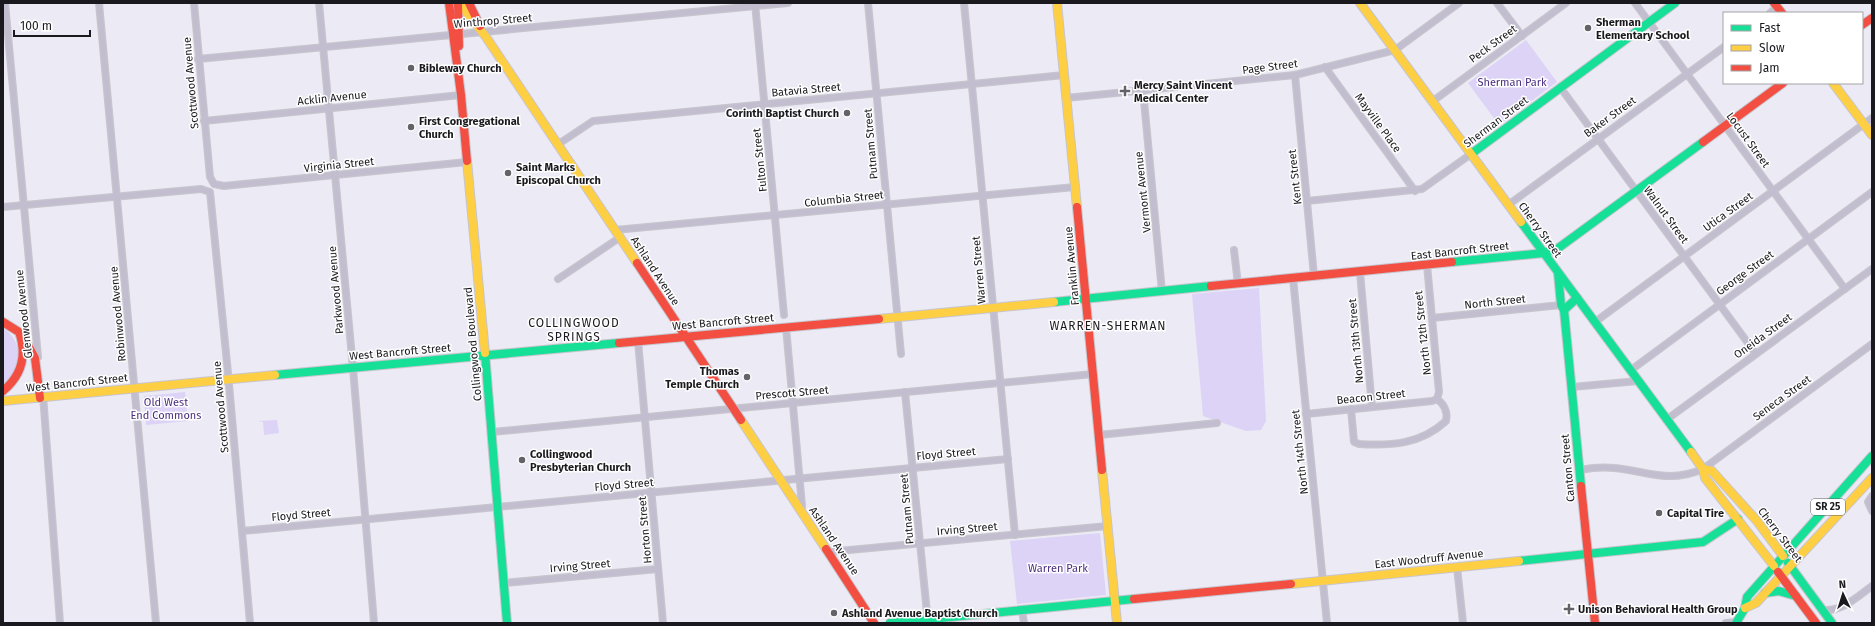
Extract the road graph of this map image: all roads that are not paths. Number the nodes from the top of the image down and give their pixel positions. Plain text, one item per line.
1 (5, 3) edge
2 (100, 3) edge
3 (194, 3) edge
4 (319, 3) edge
5 (449, 3) edge
6 (458, 3) edge
7 (469, 3) edge
8 (788, 3) edge
9 (868, 3) edge
10 (964, 3) edge
11 (1057, 3) edge
12 (1360, 3) edge
13 (1459, 3) edge
14 (1497, 3) edge
15 (1566, 3) edge
16 (1635, 3) edge
17 (1675, 3) edge
18 (756, 5) edge
19 (1872, 18) edge
20 (1649, 22) junction
21 (1863, 24) edge
22 (482, 32) junction
23 (456, 34) junction
24 (1522, 36) junction
25 (323, 47) junction
26 (1723, 47) edge
27 (1395, 50) junction
28 (198, 59) junction
29 (1325, 68) junction
30 (1687, 74) junction
31 (1064, 75) junction
32 (1295, 75) junction
33 (1782, 84) edge
34 (1834, 84) edge
35 (972, 85) junction
36 (1560, 87) junction
37 (1143, 90) junction
38 (877, 94) junction
39 (461, 95) junction
40 (1066, 98) junction
41 (1433, 101) junction
42 (764, 104) junction
43 (329, 108) junction
44 (1872, 118) edge
45 (204, 121) junction
46 (1864, 124) junction
47 (1725, 125) junction
48 (1872, 135) edge
49 (1597, 139) junction
50 (557, 144) junction
51 (1471, 154) junction
52 (467, 162) junction
53 (335, 175) junction
54 (214, 184) joint
55 (1075, 187) junction
56 (1415, 191) junction
57 (1636, 191) junction
58 (1773, 192) junction
59 (1872, 192) edge
60 (117, 196) junction
61 (982, 196) junction
62 (1307, 201) junction
63 (1508, 204) junction
64 (24, 205) junction
65 (887, 205) junction
66 (3, 207) edge
67 (775, 216) junction
68 (614, 230) junction
69 (620, 238) junction
70 (1809, 239) junction
71 (1234, 250) dead end
72 (1544, 253) junction
73 (1684, 257) junction
74 (1427, 265) junction
75 (1872, 269) edge
76 (1360, 272) junction
77 (1558, 272) junction
78 (1314, 276) junction
79 (558, 278) dead end
80 (1293, 278) junction
81 (1238, 284) junction
82 (1845, 289) junction
83 (1162, 292) junction
84 (1577, 298) junction
85 (1086, 299) junction
86 (1719, 305) junction
87 (993, 308) junction
88 (1563, 308) junction
89 (784, 316) dead end
90 (898, 317) junction
91 (1432, 318) junction
92 (3, 322) edge
93 (1595, 322) junction
94 (786, 327) junction
95 (18, 332) junction
96 (684, 336) junction
97 (638, 341) junction
98 (1872, 344) edge
99 (901, 354) dead end
100 (1756, 354) junction
101 (485, 355) junction
102 (353, 368) junction
103 (1631, 370) junction
104 (1093, 374) junction
105 (229, 380) junction
106 (1638, 381) junction
107 (1000, 383) junction
108 (1572, 387) junction
109 (134, 389) junction
110 (3, 391) edge
111 (905, 392) junction
112 (42, 398) junction
113 (1437, 399) junction
114 (5, 401) edge
115 (792, 403) junction
116 (1372, 407) junction
117 (734, 409) junction
118 (1351, 409) junction
119 (1306, 414) junction
120 (645, 417) junction
121 (1666, 420) junction
122 (1217, 423) dead end
123 (492, 432) junction
124 (1099, 435) junction
125 (1872, 456) edge
126 (1008, 459) junction
127 (913, 468) junction
128 (1703, 469) junction
129 (1580, 470) junction
130 (799, 478) junction
131 (1872, 478) edge
132 (779, 480) junction
133 (652, 492) junction
134 (1872, 496) edge
135 (498, 507) junction
136 (1872, 511) edge
137 (801, 512) junction
138 (1738, 518) junction
139 (365, 520) junction
140 (1108, 526) junction
141 (242, 531) junction
142 (1015, 535) junction
143 (920, 544) junction
144 (828, 552) junction
145 (1587, 553) junction
146 (1783, 556) junction
147 (1774, 566) junction
148 (1790, 566) junction
149 (1457, 567) junction
150 (658, 569) junction
151 (1781, 576) junction
152 (1322, 581) junction
153 (504, 583) junction
154 (1872, 586) edge
155 (1765, 593) junction
156 (1796, 596) junction
157 (1115, 601) junction
158 (1745, 608) junction
159 (1022, 610) junction
160 (1822, 610) junction
161 (928, 621) edge
162 (1737, 622) edge
163 (60, 623) edge
164 (156, 623) edge
165 (250, 623) edge
166 (374, 623) edge
167 (507, 623) edge
168 (663, 623) edge
169 (874, 623) edge
170 (890, 623) edge
171 (1024, 623) edge
172 (1117, 623) edge
173 (1327, 623) edge
174 (1463, 623) edge
175 (1595, 623) edge
176 (1726, 623) edge
177 (1816, 623) edge
178 (1832, 623) edge

1 - 64 street, Glenwood Avenue
2 - 60 street, Robinwood Avenue
3 - 28 street, Scottwood Avenue
4 - 25 street, Parkwood Avenue
5 - 23 main road, Collingwood Boulevard
6 - 22 main road, Ashland Avenue
6 - 23 main road, Collingwood Boulevard
7 - 22 main road, Ashland Avenue
8 - 18 street, Winthrop Street
9 - 38 street, Putnam Street
10 - 35 street, Warren Street
11 - 31 main road, Franklin Avenue
12 - 27 main road, Cherry Street
13 - 27 street, Page Street
14 - 24 street
15 - 24 street, Peck Street
16 - 20 street, Locust Street
17 - 20 main road, Sherman Street
18 - 22 street, Winthrop Street
18 - 42 street, Fulton Street
19 - 21 main road
20 - 30 street, Locust Street
20 - 36 main road, Sherman Street
22 - 23 street, Winthrop Street
22 - 50 main road, Ashland Avenue
23 - 25 street, Winthrop Street
23 - 39 main road, Collingwood Boulevard
24 - 41 street, Peck Street
25 - 28 street, Winthrop Street
25 - 43 street, Parkwood Avenue
26 - 30 street, Baker Street
27 - 29 street, Page Street
27 - 41 main road, Cherry Street
28 - 45 street, Scottwood Avenue
29 - 32 street, Page Street
29 - 56 street, Mayville Place
30 - 47 street, Locust Street
30 - 49 street, Baker Street
31 - 35 street, Batavia Street
31 - 40 main road, Franklin Avenue
32 - 37 street, Page Street
32 - 62 street, Kent Street
33 - 47 main road, East Bancroft Street
34 - 46 main road
35 - 38 street, Batavia Street
35 - 61 street, Warren Street
36 - 49 street, Walnut Street
36 - 51 main road, Sherman Street
37 - 40 street, Page Street
37 - 83 street, Vermont Avenue
38 - 42 street, Batavia Street
38 - 65 street, Putnam Street
39 - 43 street, Acklin Avenue
39 - 52 main road, Collingwood Boulevard
40 - 55 main road, Franklin Avenue
41 - 51 main road, Cherry Street
42 - 50 street, Batavia Street
42 - 67 street, Fulton Street
43 - 45 street, Acklin Avenue
43 - 53 street, Parkwood Avenue
44 - 46 street, Utica Street
45 - 54 street, Scottwood Avenue
46 - 48 main road
46 - 58 street, Utica Street
47 - 57 main road, East Bancroft Street
47 - 58 street, Locust Street
49 - 57 street, Walnut Street
49 - 63 street, Baker Street
50 - 68 main road, Ashland Avenue
51 - 56 street, Sherman Street
51 - 63 main road, Cherry Street
52 - 53 street, Virginia Street
52 - 101 main road, Collingwood Boulevard
53 - 54 street, Virginia Street
53 - 102 street, Parkwood Avenue
55 - 61 street, Columbia Street
55 - 85 main road, Franklin Avenue
56 - 62 street, Sherman Street
57 - 72 main road, East Bancroft Street
57 - 73 street, Walnut Street
58 - 70 street, Locust Street
58 - 73 street, Utica Street
59 - 70 street, George Street
60 - 64 street
60 - 105 street, Scottwood Avenue
60 - 109 street, Robinwood Avenue
61 - 65 street, Columbia Street
61 - 87 street, Warren Street
62 - 78 street, Kent Street
63 - 72 main road, Cherry Street
64 - 66 street
64 - 112 street, Glenwood Avenue
65 - 67 street, Columbia Street
65 - 90 street, Putnam Street
67 - 68 street, Columbia Street
67 - 89 street, Fulton Street
68 - 69 main road, Ashland Avenue
69 - 79 street
69 - 96 main road, Ashland Avenue
70 - 82 street, Locust Street
70 - 86 street, George Street
71 - 81 street
72 - 74 main road, East Bancroft Street
72 - 77 main road, Cherry Street
73 - 86 street, Walnut Street
73 - 93 street, Utica Street
74 - 76 main road, East Bancroft Street
74 - 91 street, North 12th Street
75 - 82 street, Oneida Street
76 - 78 main road, East Bancroft Street
76 - 116 street, North 13th Street
77 - 84 main road, Cherry Street
77 - 88 main road, Canton Street
78 - 80 main road, East Bancroft Street
80 - 81 main road, East Bancroft Street
80 - 119 street, North 14th Street
81 - 83 main road, East Bancroft Street
82 - 100 street, Oneida Street
83 - 85 main road, East Bancroft Street
84 - 88 main road
84 - 93 main road, Cherry Street
85 - 87 main road, West Bancroft Street
85 - 104 main road, Franklin Avenue
86 - 100 street, Walnut Street
86 - 103 street, George Street
87 - 90 main road, West Bancroft Street
87 - 107 street, Warren Street
88 - 91 street, North Street
88 - 108 main road, Canton Street
90 - 94 main road, West Bancroft Street
90 - 99 street, Putnam Street
91 - 113 street, North 12th Street
92 - 95 main road
93 - 103 main road, Cherry Street
94 - 96 main road, West Bancroft Street
94 - 115 street
95 - 110 main road
95 - 112 main road
96 - 97 main road, West Bancroft Street
96 - 117 main road, Ashland Avenue
97 - 101 main road, West Bancroft Street
97 - 120 street, Horton Street
98 - 128 street, Seneca Street
100 - 121 street, Oneida Street
101 - 102 main road, West Bancroft Street
101 - 123 main road, Collingwood Boulevard
102 - 105 main road, West Bancroft Street
102 - 139 street, Parkwood Avenue
103 - 106 main road, Cherry Street
104 - 107 street, Prescott Street
104 - 124 main road, Franklin Avenue
105 - 109 main road, West Bancroft Street
105 - 141 street, Scottwood Avenue
106 - 108 street
106 - 121 main road, Cherry Street
107 - 111 street, Prescott Street
107 - 126 street, Warren Street
108 - 129 main road, Canton Street
109 - 112 main road, West Bancroft Street
109 - 164 street, Robinwood Avenue
111 - 115 street, Prescott Street
111 - 127 street, Putnam Street
112 - 114 main road, West Bancroft Street
112 - 163 street, Glenwood Avenue
113 - 116 street, Beacon Street
113 - 118 street
115 - 117 street, Prescott Street
115 - 130 street
116 - 118 street, Beacon Street
117 - 120 street, Prescott Street
117 - 132 main road, Ashland Avenue
118 - 119 street, Beacon Street
119 - 152 street, North 14th Street
120 - 123 street, Prescott Street
120 - 133 street, Horton Street
121 - 128 main road, Cherry Street
122 - 124 street
123 - 135 main road, Collingwood Boulevard
124 - 140 main road, Franklin Avenue
125 - 146 main road, SR 25
126 - 127 street, Floyd Street
126 - 142 street, Warren Street
127 - 130 street, Floyd Street
127 - 143 street, Putnam Street
128 - 129 street
128 - 138 main road, Cherry Street
128 - 146 main road, Cherry Street
129 - 145 main road, Canton Street
130 - 132 street, Floyd Street
130 - 137 street
131 - 148 main road, SR 25
132 - 133 street, Floyd Street
132 - 137 main road, Ashland Avenue
133 - 135 street, Floyd Street
133 - 150 street, Horton Street
134 - 136 street
135 - 139 street, Floyd Street
135 - 153 main road, Collingwood Boulevard
137 - 144 main road, Ashland Avenue
138 - 145 main road, East Woodruff Avenue
138 - 147 main road, Cherry Street
139 - 141 street, Floyd Street
139 - 166 street, Parkwood Avenue
140 - 142 street, Irving Street
140 - 157 main road, Franklin Avenue
141 - 165 street, Scottwood Avenue
142 - 143 street, Irving Street
143 - 144 street, Irving Street
143 - 161 street, Putnam Street
144 - 169 main road, Ashland Avenue
145 - 149 main road, East Woodruff Avenue
145 - 175 main road, Canton Street
146 - 147 main road, SR 25
146 - 148 main road, Cherry Street
147 - 151 main road, Cherry Street
147 - 158 main road, SR 25
148 - 151 main road
148 - 160 main road, Cherry Street
149 - 152 main road, East Woodruff Avenue
149 - 174 street
150 - 153 street, Irving Street
150 - 168 street, Horton Street
151 - 155 main road
151 - 156 main road, Cherry Street
152 - 157 main road, East Woodruff Avenue
152 - 173 street, North 14th Street
153 - 167 main road, Collingwood Boulevard
154 - 160 street
155 - 156 main road
155 - 158 main road
156 - 177 main road, Cherry Street
157 - 159 main road, East Woodruff Avenue
157 - 172 main road, Franklin Avenue
158 - 162 main road, SR 25
159 - 161 main road, East Woodruff Avenue
159 - 171 street
160 - 178 main road, Cherry Street
161 - 170 main road, East Woodruff Avenue
162 - 176 street

